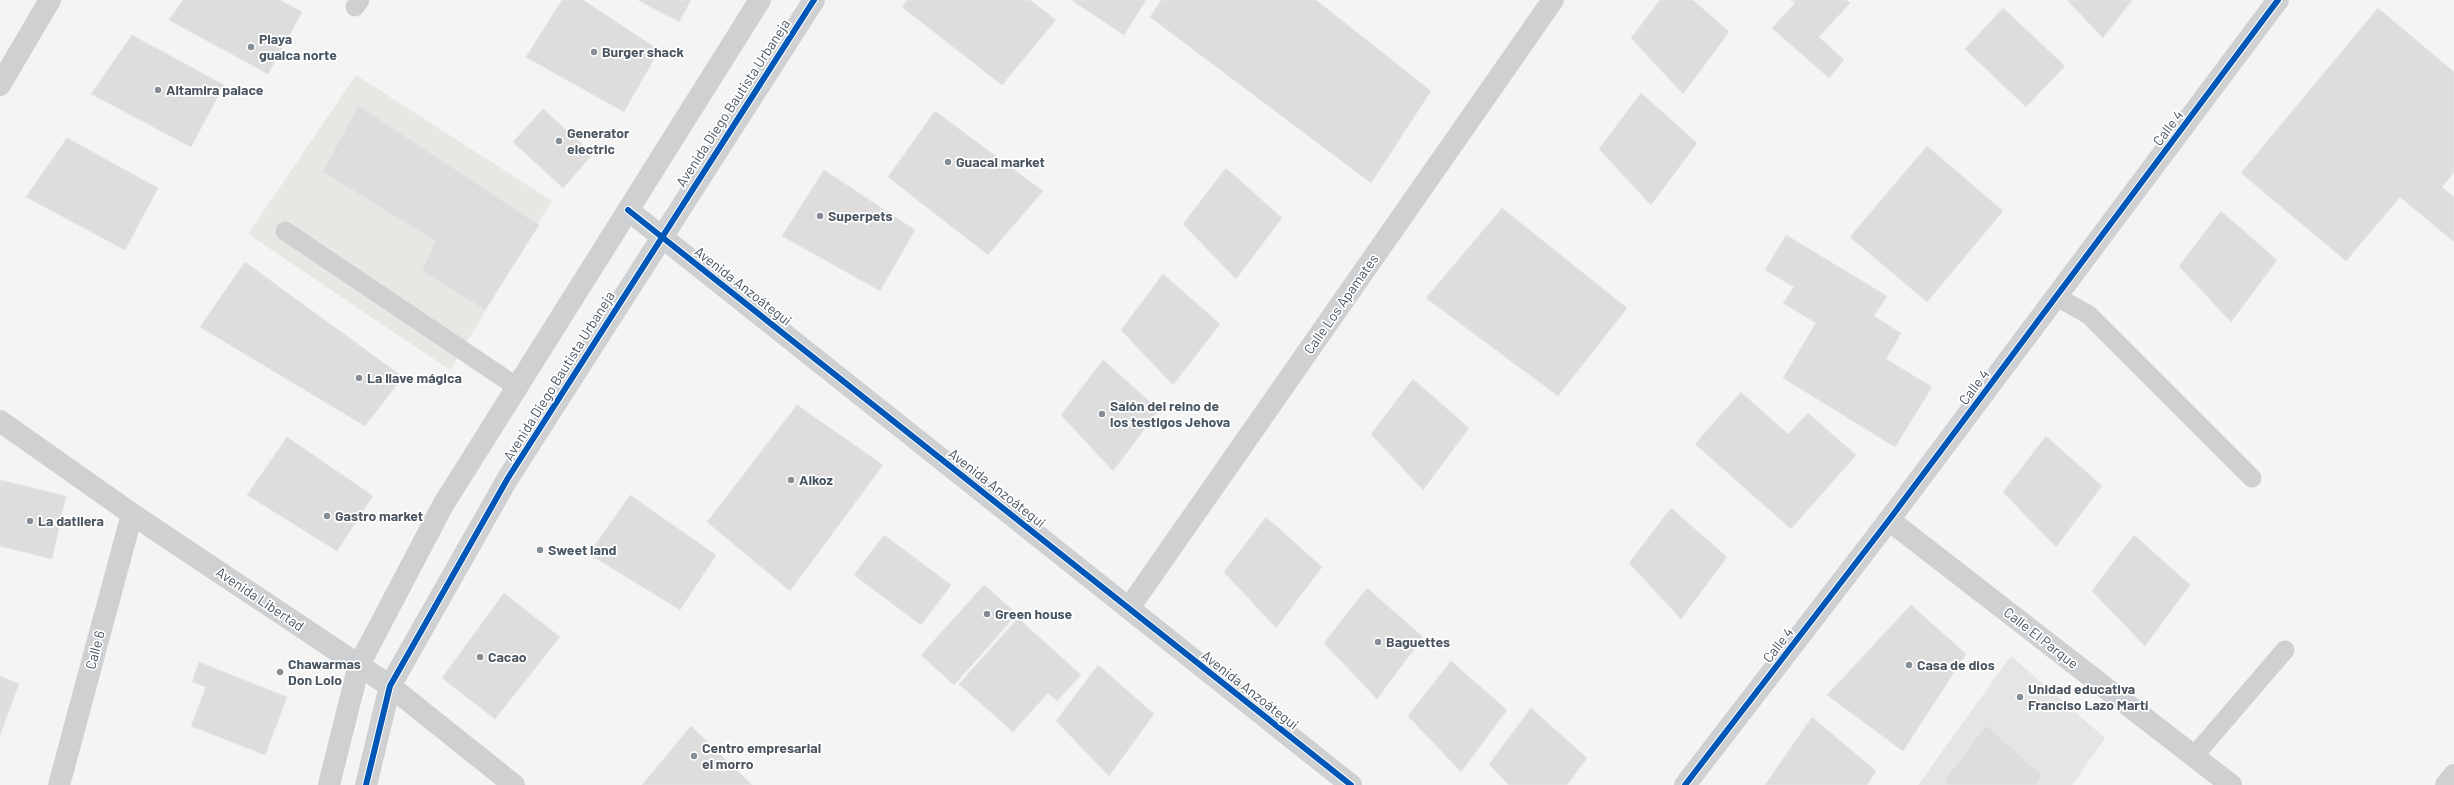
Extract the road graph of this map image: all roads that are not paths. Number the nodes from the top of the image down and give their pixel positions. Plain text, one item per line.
1 (50, 0) edge
2 (760, 0) edge
3 (814, 0) edge
4 (1553, 0) edge
5 (2278, 0) edge
6 (0, 85) edge
7 (628, 210) junction
8 (285, 231) dead end
9 (661, 236) junction
10 (2057, 297) junction
11 (517, 387) junction
12 (0, 421) edge
13 (2252, 478) dead end
14 (132, 514) junction
15 (1889, 520) junction
16 (1129, 608) junction
17 (2285, 650) dead end
18 (359, 665) junction
19 (390, 686) junction
20 (2194, 756) junction
21 (2454, 775) edge
22 (59, 785) edge
23 (329, 785) edge
24 (366, 785) edge
25 (514, 785) edge
26 (1351, 785) edge
27 (1685, 785) edge
28 (2231, 785) edge
29 (2446, 785) edge

1 - 6 street
2 - 7 street
3 - 9 street, Avenida Diego Bautista Urbaneja
4 - 16 street, Calle Los Apamates
5 - 10 street, Calle 4
7 - 9 street, Avenida Anzoátegui
7 - 11 street
8 - 11 lane
9 - 16 street, Avenida Anzoátegui
9 - 19 street, Avenida Diego Bautista Urbaneja
10 - 13 lane
10 - 15 street, Calle 4
11 - 18 street
12 - 14 street, Avenida Libertad
14 - 18 street, Avenida Libertad
14 - 22 street, Calle 6
15 - 20 street, Calle El Parque
15 - 27 street, Calle 4
16 - 26 street, Avenida Anzoátegui
17 - 20 lane
18 - 19 street, Avenida Libertad
18 - 23 street
19 - 24 street, Avenida Diego Bautista Urbaneja
19 - 25 street, Avenida Libertad
20 - 28 street, Calle El Parque
21 - 29 street

